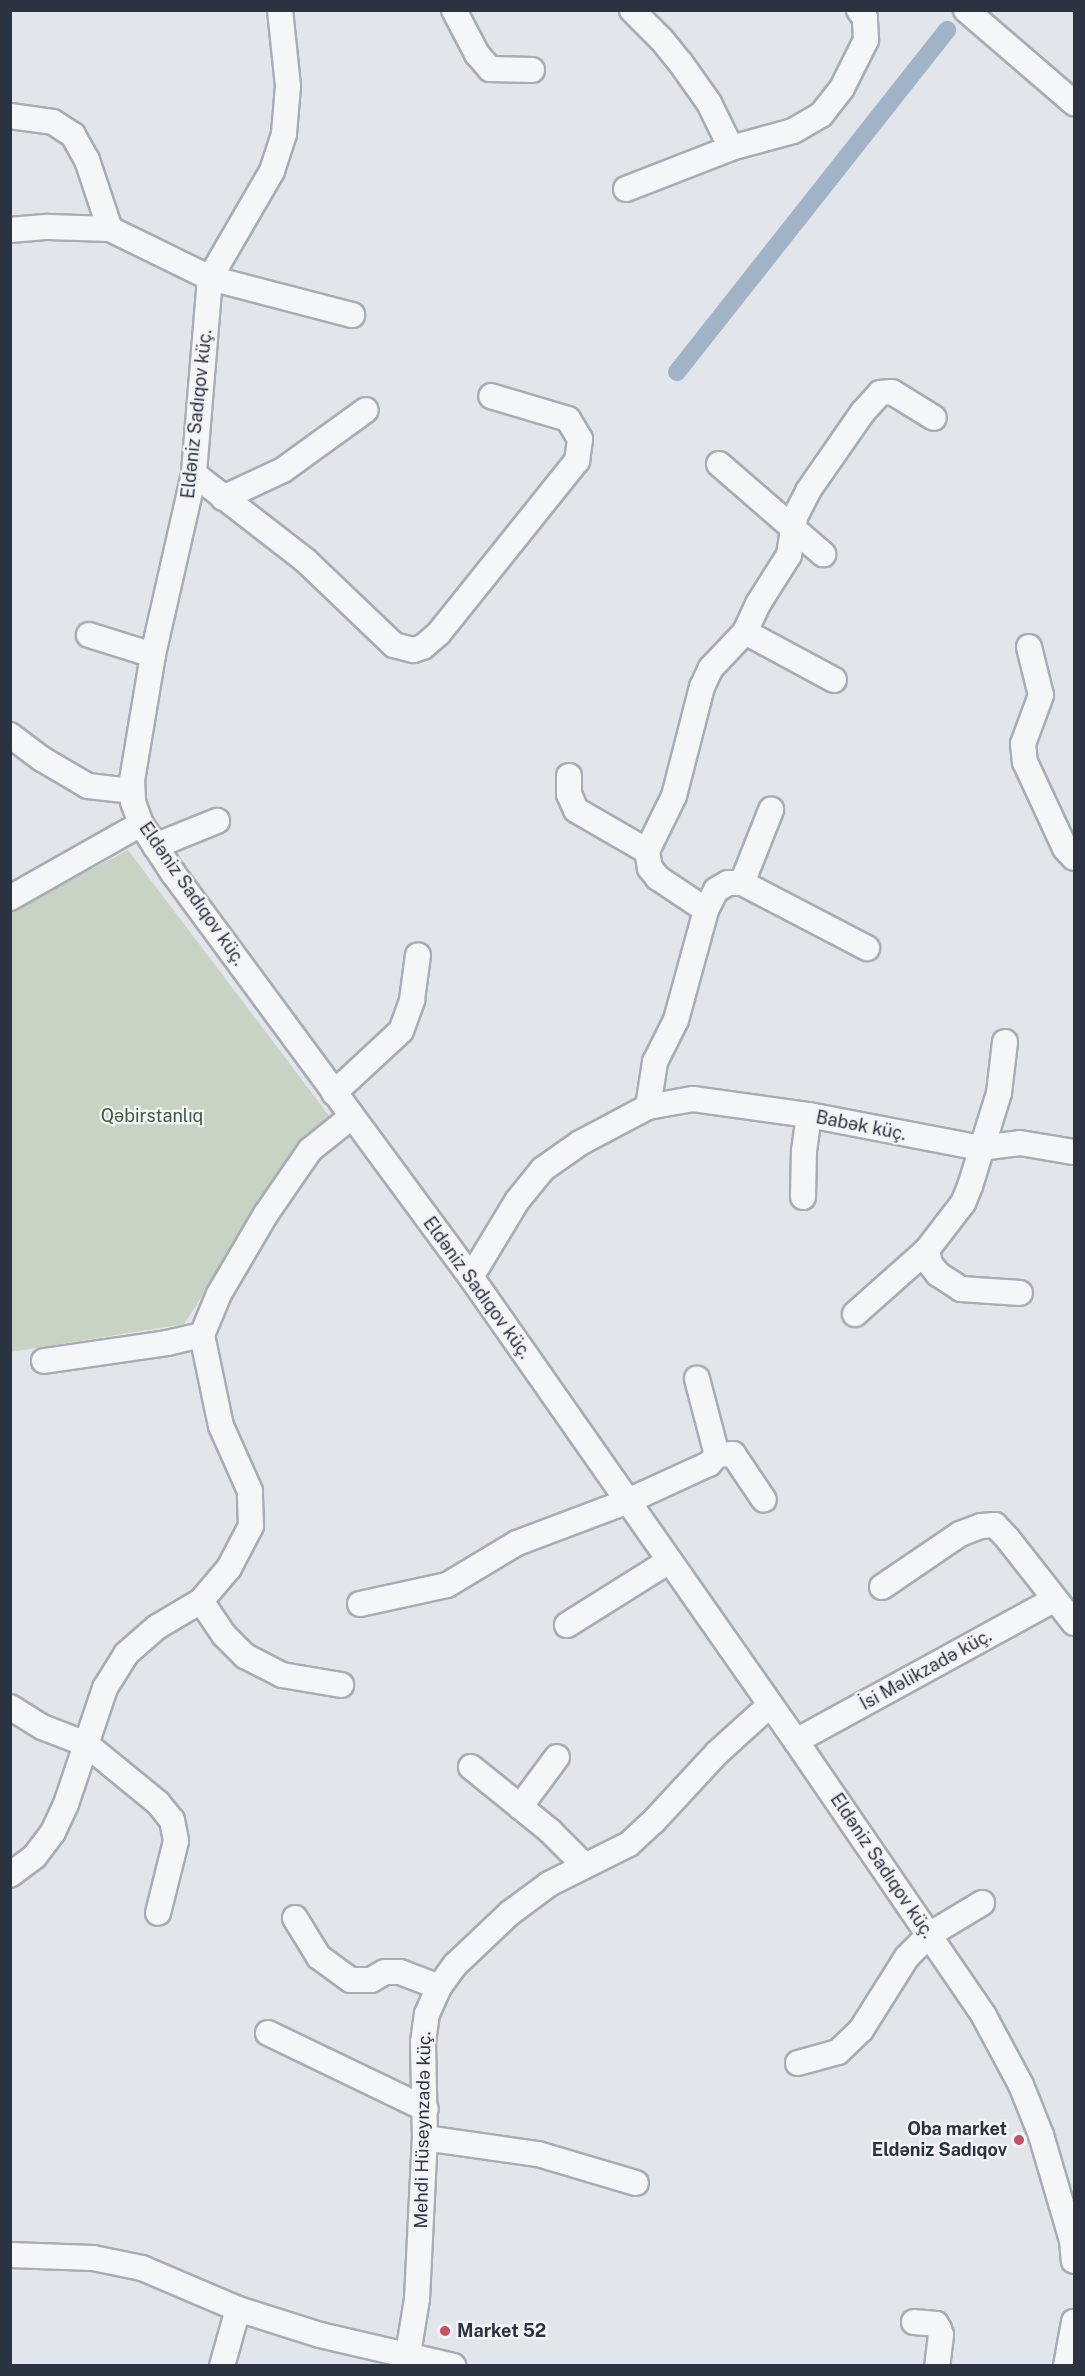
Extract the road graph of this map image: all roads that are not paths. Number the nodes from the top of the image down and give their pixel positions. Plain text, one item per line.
1 (280, 10) edge
2 (454, 10) edge
3 (632, 10) edge
4 (858, 10) edge
5 (966, 10) edge
6 (532, 70) dead end
7 (1074, 103) edge
8 (10, 116) edge
9 (731, 148) junction
10 (626, 189) dead end
11 (10, 230) edge
12 (111, 230) junction
13 (210, 278) junction
14 (352, 315) dead end
15 (492, 396) dead end
16 (366, 410) dead end
17 (934, 418) dead end
18 (719, 464) dead end
19 (194, 474) junction
20 (223, 498) junction
21 (793, 527) junction
22 (823, 554) dead end
23 (745, 632) junction
24 (89, 635) dead end
25 (1029, 647) dead end
26 (153, 656) junction
27 (834, 680) dead end
28 (10, 735) edge
29 (569, 777) dead end
30 (131, 791) junction
31 (771, 810) dead end
32 (217, 821) dead end
33 (141, 824) junction
34 (155, 846) junction
35 (647, 851) junction
36 (1074, 858) edge
37 (742, 883) junction
38 (10, 898) edge
39 (706, 910) junction
40 (867, 948) dead end
41 (418, 955) dead end
42 (1005, 1042) dead end
43 (334, 1093) junction
44 (648, 1107) junction
45 (809, 1115) junction
46 (351, 1117) junction
47 (980, 1148) junction
48 (1074, 1152) edge
49 (803, 1197) dead end
50 (927, 1250) junction
51 (471, 1277) junction
52 (1020, 1293) dead end
53 (855, 1314) dead end
54 (202, 1335) junction
55 (44, 1360) dead end
56 (697, 1379) dead end
57 (717, 1455) junction
58 (764, 1500) dead end
59 (628, 1501) junction
60 (669, 1561) junction
61 (882, 1587) dead end
62 (1055, 1599) junction
63 (201, 1601) junction
64 (360, 1604) dead end
65 (1074, 1623) edge
66 (567, 1625) dead end
67 (341, 1685) dead end
68 (770, 1705) junction
69 (10, 1707) edge
70 (796, 1741) junction
71 (86, 1744) junction
72 (557, 1757) dead end
73 (471, 1767) dead end
74 (520, 1807) junction
75 (585, 1866) junction
76 (10, 1875) edge
77 (982, 1903) dead end
78 (158, 1913) dead end
79 (295, 1918) dead end
80 (929, 1935) junction
81 (440, 1987) junction
82 (268, 2033) dead end
83 (798, 2063) dead end
84 (426, 2109) junction
85 (425, 2138) junction
86 (636, 2182) dead end
87 (1070, 2218) edge
88 (10, 2255) edge
89 (1074, 2262) edge
90 (238, 2309) junction
91 (914, 2322) dead end
92 (1074, 2322) edge
93 (408, 2354) junction
94 (222, 2366) edge
95 (453, 2366) edge
96 (937, 2366) edge
97 (1066, 2366) edge

1 - 13 street, Eldəniz Sadıqov küç.
2 - 6 street
3 - 9 street
4 - 9 street
5 - 7 street
8 - 12 street
9 - 10 street
11 - 12 street
12 - 13 street
13 - 14 street
13 - 19 street, Eldəniz Sadıqov küç.
15 - 20 street
16 - 20 street
17 - 21 street
18 - 21 street
19 - 20 street
19 - 26 street, Eldəniz Sadıqov küç.
21 - 22 street
21 - 23 street
23 - 27 street
23 - 35 street
24 - 26 street
25 - 36 street
26 - 30 street, Eldəniz Sadıqov küç.
28 - 30 street
29 - 35 street
30 - 33 street, Eldəniz Sadıqov küç.
31 - 37 street
32 - 34 street
33 - 34 street, Eldəniz Sadıqov küç.
33 - 38 street
34 - 43 street, Eldəniz Sadıqov küç.
35 - 39 street
37 - 39 street
37 - 40 street
39 - 44 street
41 - 43 street
42 - 47 street
43 - 46 street, Eldəniz Sadıqov küç.
44 - 45 street, Babək küç.
44 - 51 street, Babək küç.
45 - 47 street, Babək küç.
45 - 49 street
46 - 51 street, Eldəniz Sadıqov küç.
46 - 54 street
47 - 48 street, Babək küç.
47 - 50 street
50 - 52 street
50 - 53 street
51 - 59 street, Eldəniz Sadıqov küç.
54 - 55 street
54 - 63 street
56 - 57 street
57 - 58 street
57 - 59 street
59 - 60 street, Eldəniz Sadıqov küç.
59 - 64 street
60 - 66 street
60 - 68 street, Eldəniz Sadıqov küç.
61 - 62 street
62 - 65 street
62 - 70 street, İsi Məlikzadə küç.
63 - 67 street
63 - 71 street
68 - 70 street, Eldəniz Sadıqov küç.
68 - 75 street, Mehdi Hüseynzadə küç.
69 - 71 street
70 - 80 street, Eldəniz Sadıqov küç.
71 - 76 street
71 - 78 street
72 - 74 street
73 - 74 street
74 - 75 street
75 - 81 street, Mehdi Hüseynzadə küç.
77 - 80 street
79 - 81 street
80 - 83 street
80 - 87 street, Eldəniz Sadıqov küç.
81 - 84 street, Mehdi Hüseynzadə küç.
82 - 84 street
84 - 85 street, Mehdi Hüseynzadə küç.
85 - 86 street
85 - 93 street, Mehdi Hüseynzadə küç.
87 - 89 street, Eldəniz Sadıqov küç.
88 - 90 street
90 - 93 street
90 - 94 street
91 - 96 street
92 - 97 street
93 - 95 street

